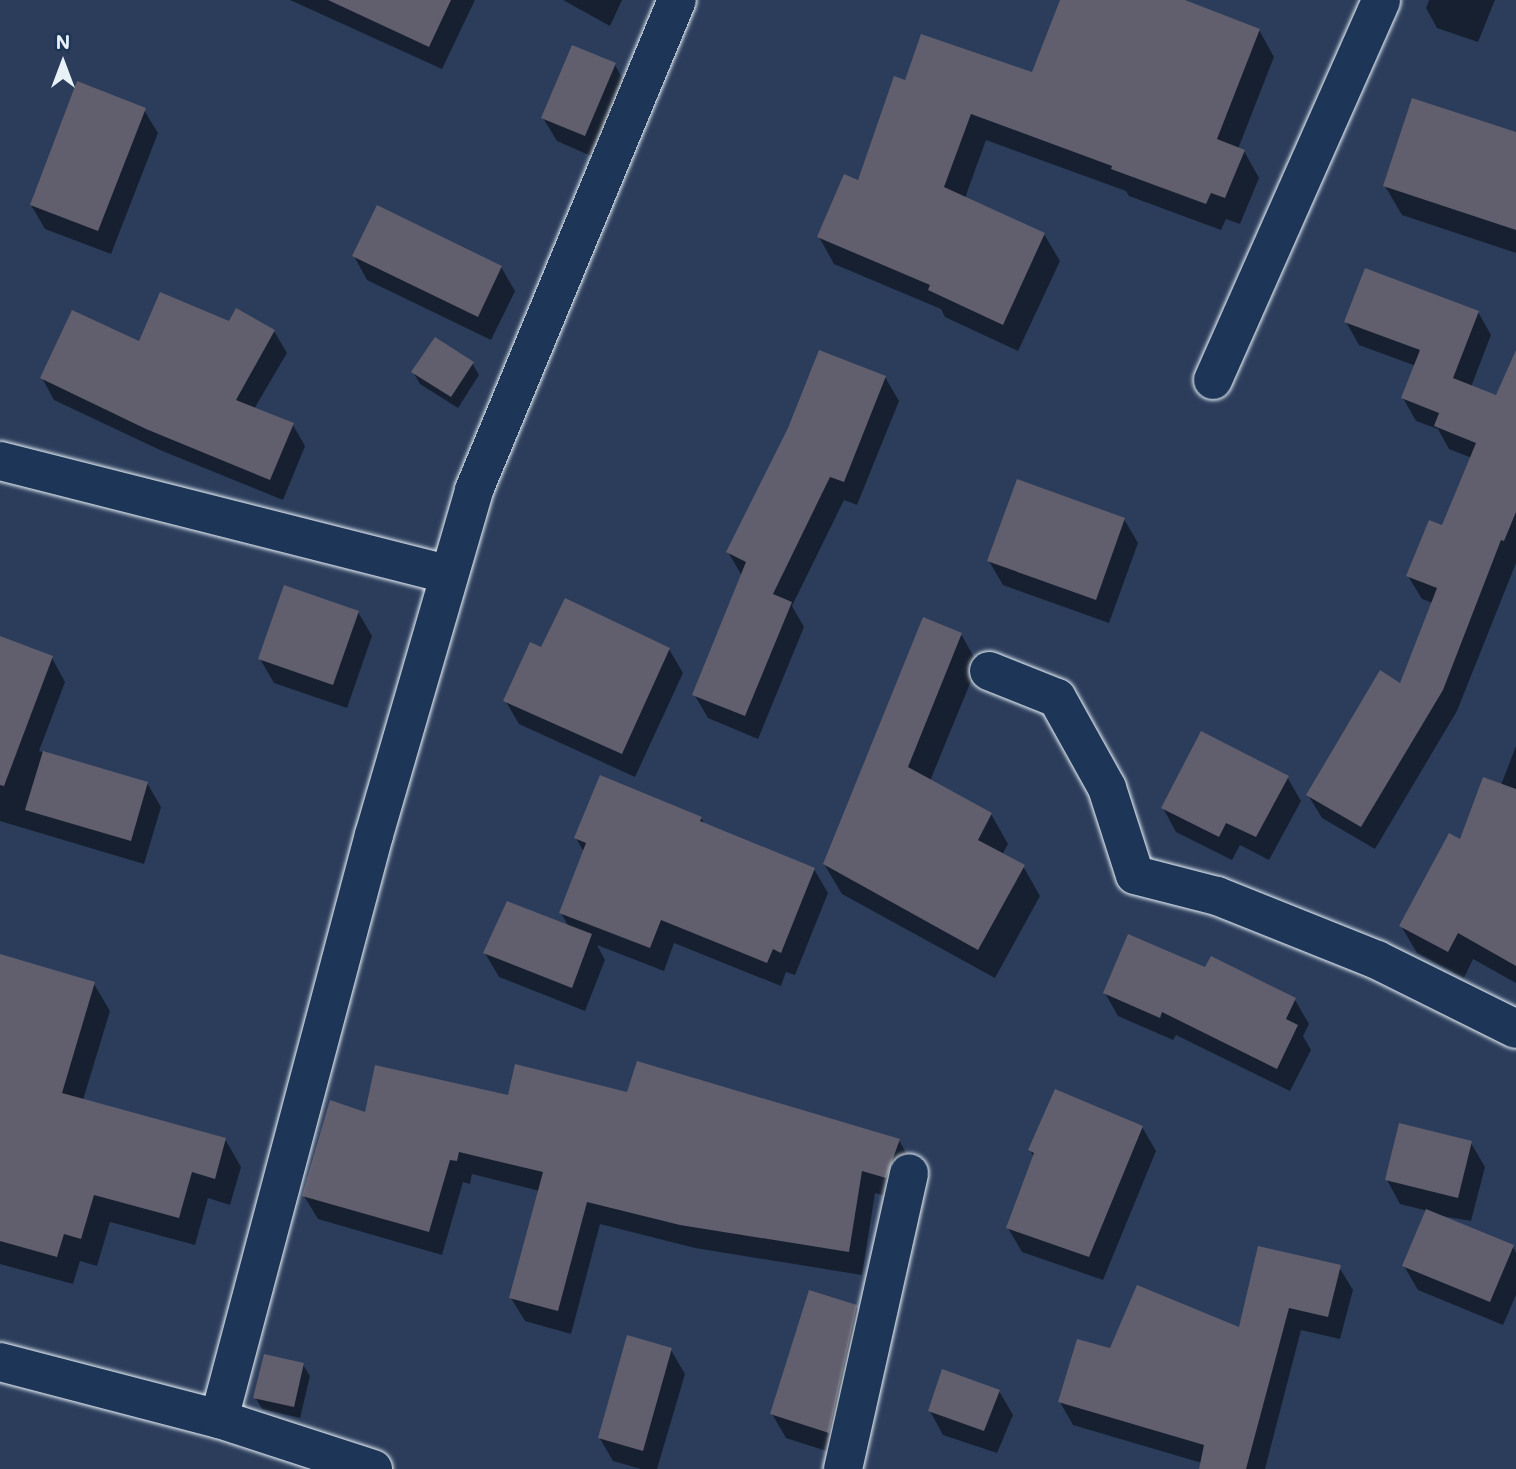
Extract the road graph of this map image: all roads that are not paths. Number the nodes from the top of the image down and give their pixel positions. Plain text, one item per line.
1 (677, 0) edge
2 (1381, 0) edge
3 (1213, 380) dead end
4 (0, 461) edge
5 (449, 575) junction
6 (989, 671) dead end
7 (1516, 1029) edge
8 (909, 1173) dead end
9 (0, 1362) edge
10 (219, 1419) junction
11 (373, 1469) edge
12 (843, 1469) edge

1 - 5 street
2 - 3 street
4 - 5 street
5 - 10 street
6 - 7 street
8 - 12 street
9 - 10 street
10 - 11 street

